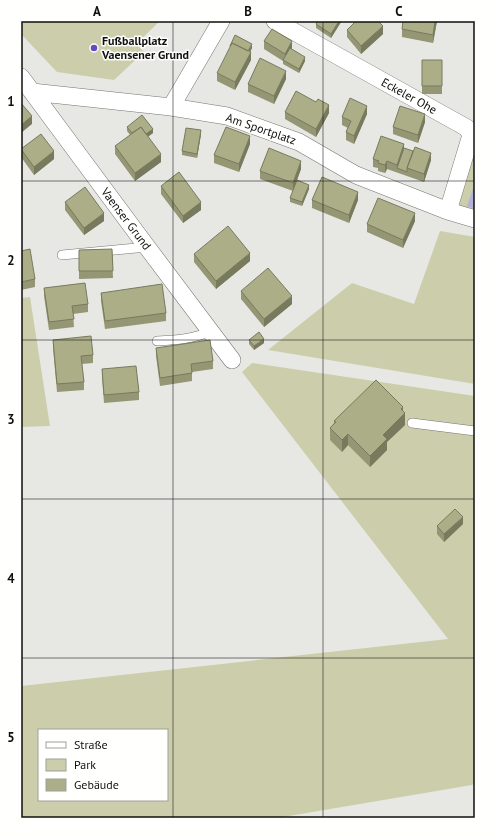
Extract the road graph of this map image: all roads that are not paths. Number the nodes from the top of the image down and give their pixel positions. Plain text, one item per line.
1 (221, 21) edge
2 (275, 21) edge
3 (21, 77) edge
4 (32, 92) junction
5 (171, 107) junction
6 (448, 211) junction
7 (475, 219) edge
8 (147, 247) junction
9 (62, 255) dead end
10 (211, 331) junction
11 (157, 341) dead end
12 (232, 360) dead end
13 (412, 423) dead end
14 (475, 430) edge

1 - 5 street
2 - 6 street, Eckeler Ohe
3 - 4 street, Vaenser Grund
4 - 5 street, Am Sportplatz
4 - 8 street, Vaenser Grund
5 - 6 street, Am Sportplatz
6 - 7 street, Am Sportplatz
8 - 9 lane
8 - 10 street, Vaenser Grund
10 - 11 lane
10 - 12 street, Vaenser Grund
13 - 14 lane

